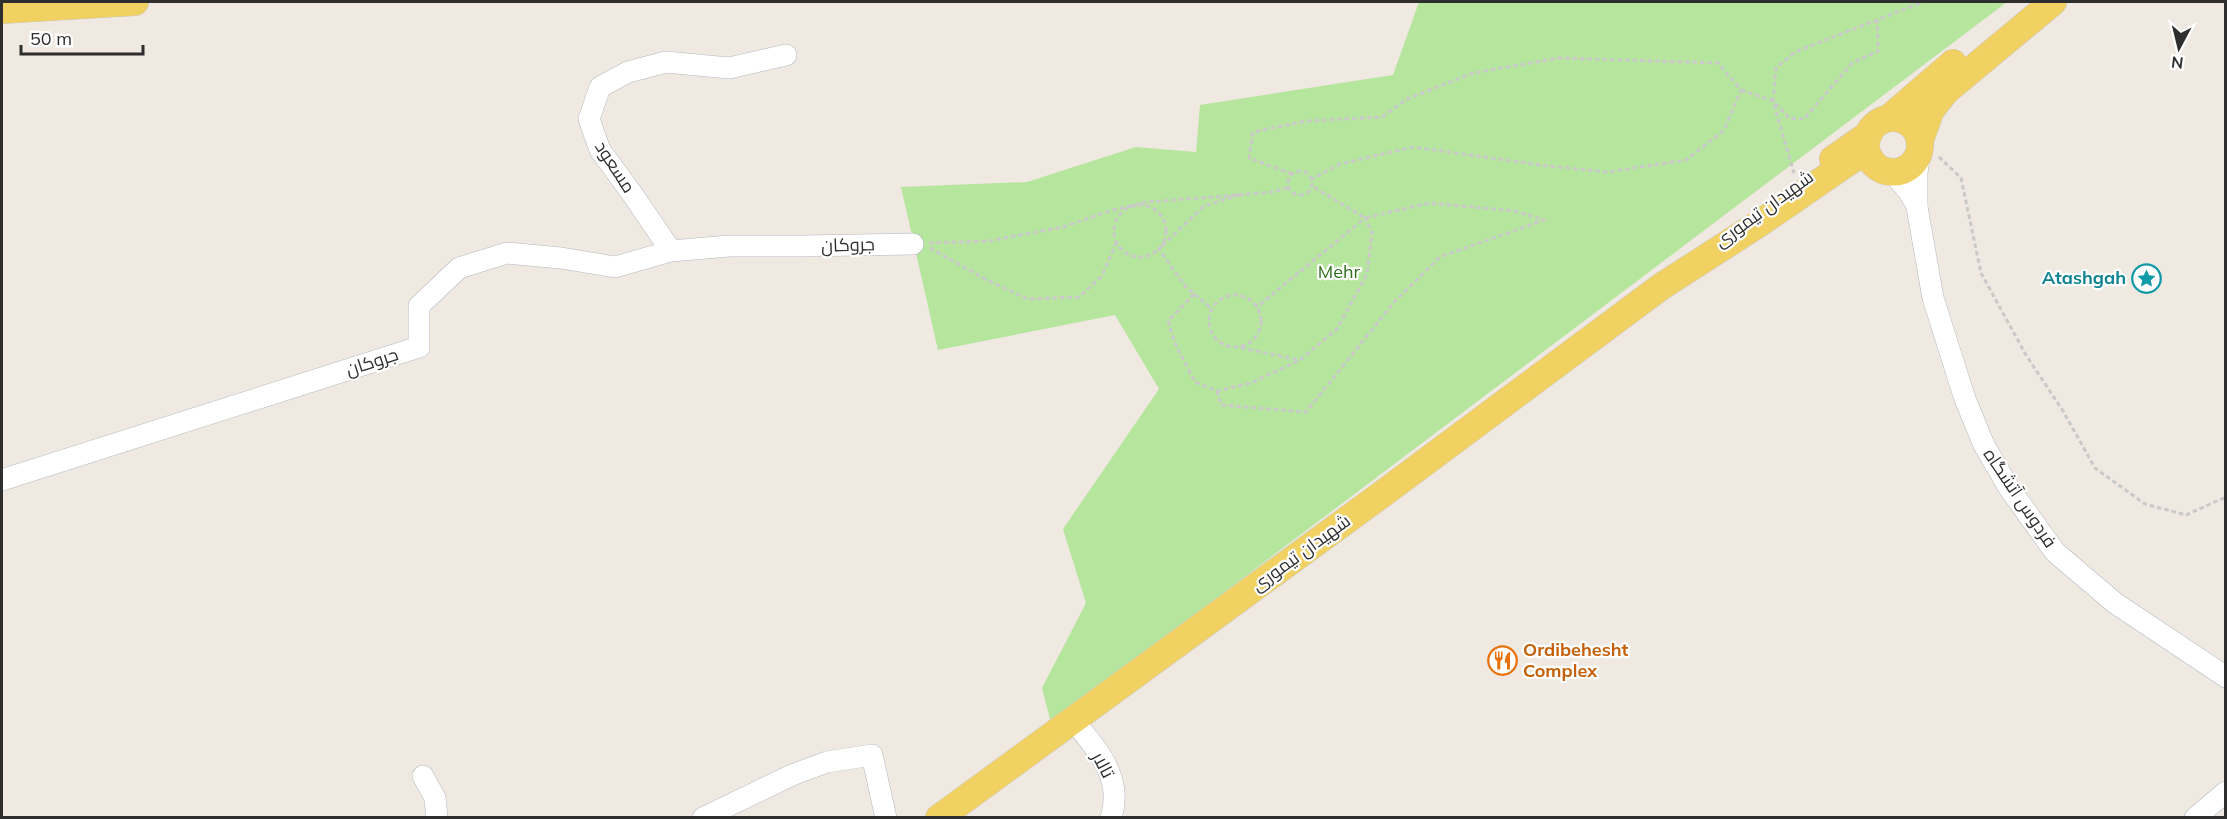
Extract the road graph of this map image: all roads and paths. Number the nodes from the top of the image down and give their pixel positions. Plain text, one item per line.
1 (135, 2) edge
2 (1923, 2) edge
3 (2024, 2) edge
4 (2053, 2) edge
5 (2, 10) edge
6 (1877, 19) junction
7 (786, 55) dead end
8 (1741, 90) junction
9 (1773, 101) junction
10 (1880, 146) junction
11 (1920, 146) junction
12 (1292, 174) junction
13 (1312, 178) junction
14 (1797, 185) junction
15 (1312, 186) junction
16 (1288, 188) junction
17 (1239, 195) junction
18 (1130, 206) junction
19 (1917, 207) junction
20 (1365, 218) junction
21 (913, 243) junction
22 (1116, 243) junction
23 (1159, 249) junction
24 (671, 251) junction
25 (1662, 286) junction
26 (1194, 294) junction
27 (1257, 307) junction
28 (1212, 309) junction
29 (1240, 347) junction
30 (1300, 360) junction
31 (1217, 391) junction
32 (2, 480) edge
33 (2226, 497) edge
34 (2226, 677) edge
35 (1072, 719) junction
36 (423, 776) dead end
37 (2226, 792) edge
38 (437, 818) edge
39 (703, 818) edge
40 (885, 818) edge
41 (939, 818) edge
42 (1111, 818) edge
43 (2195, 818) edge

1 - 5 main road
2 - 6 path
3 - 10 main road, شهیدان تیموری
4 - 11 main road
6 - 9 path
6 - 9 path
7 - 24 street, مسعود
8 - 9 path
8 - 12 path
8 - 13 path
9 - 14 path
10 - 11 main road
10 - 11 main road
10 - 14 main road, شهیدان تیموری
10 - 19 street
10 - 25 main road, شهیدان تیموری
11 - 19 street
11 - 33 path
12 - 13 path
12 - 16 path
13 - 15 path
14 - 25 main road, شهیدان تیموری
15 - 16 path
15 - 20 path
16 - 17 path
17 - 18 path
17 - 23 path
18 - 21 path
18 - 22 path
18 - 23 path
19 - 34 street, فردوس آتشگاه
20 - 27 path
20 - 30 path
20 - 31 path
21 - 22 path
21 - 24 street, جروکان
22 - 23 path
23 - 26 path
24 - 32 street, جروکان
25 - 35 main road, شهیدان تیموری
26 - 28 path
26 - 31 path
27 - 28 path
27 - 29 path
28 - 29 path
29 - 30 path
30 - 31 path
35 - 41 main road, شهیدان تیموری
35 - 42 street, تالار
36 - 38 street
37 - 43 street
39 - 40 street

